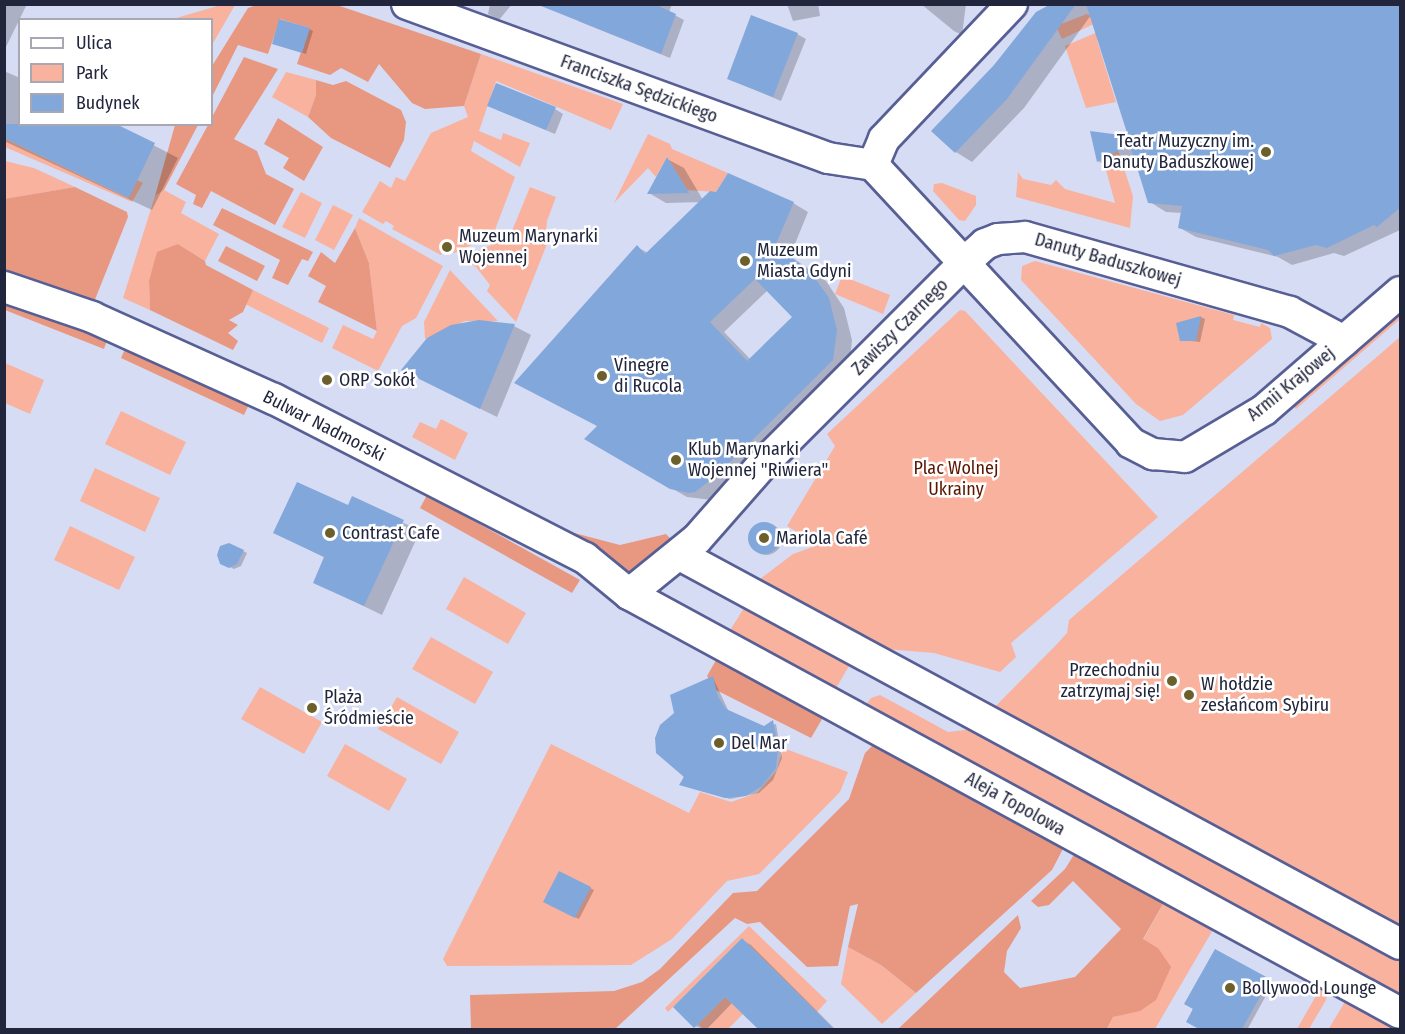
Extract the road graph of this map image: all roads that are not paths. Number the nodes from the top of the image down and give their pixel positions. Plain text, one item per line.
1 (407, 4) edge
2 (1012, 4) edge
3 (873, 165) junction
4 (964, 262) junction
5 (4, 287) edge
6 (1401, 292) edge
7 (1344, 341) junction
8 (1171, 458) joint
9 (680, 555) junction
10 (629, 594) junction
11 (1401, 944) edge
12 (1401, 1013) edge

1 - 3 street, Franciszka Sędzickiego
2 - 3 street
3 - 4 street
4 - 7 street, Danuty Baduszkowej
4 - 8 street, Zawiszy Czarnego
4 - 9 street, Zawiszy Czarnego
5 - 10 street, Bulwar Nadmorski
6 - 7 street, Armii Krajowej
7 - 8 street, Armii Krajowej
9 - 10 street, Zawiszy Czarnego
9 - 11 street
10 - 12 street, Aleja Topolowa

